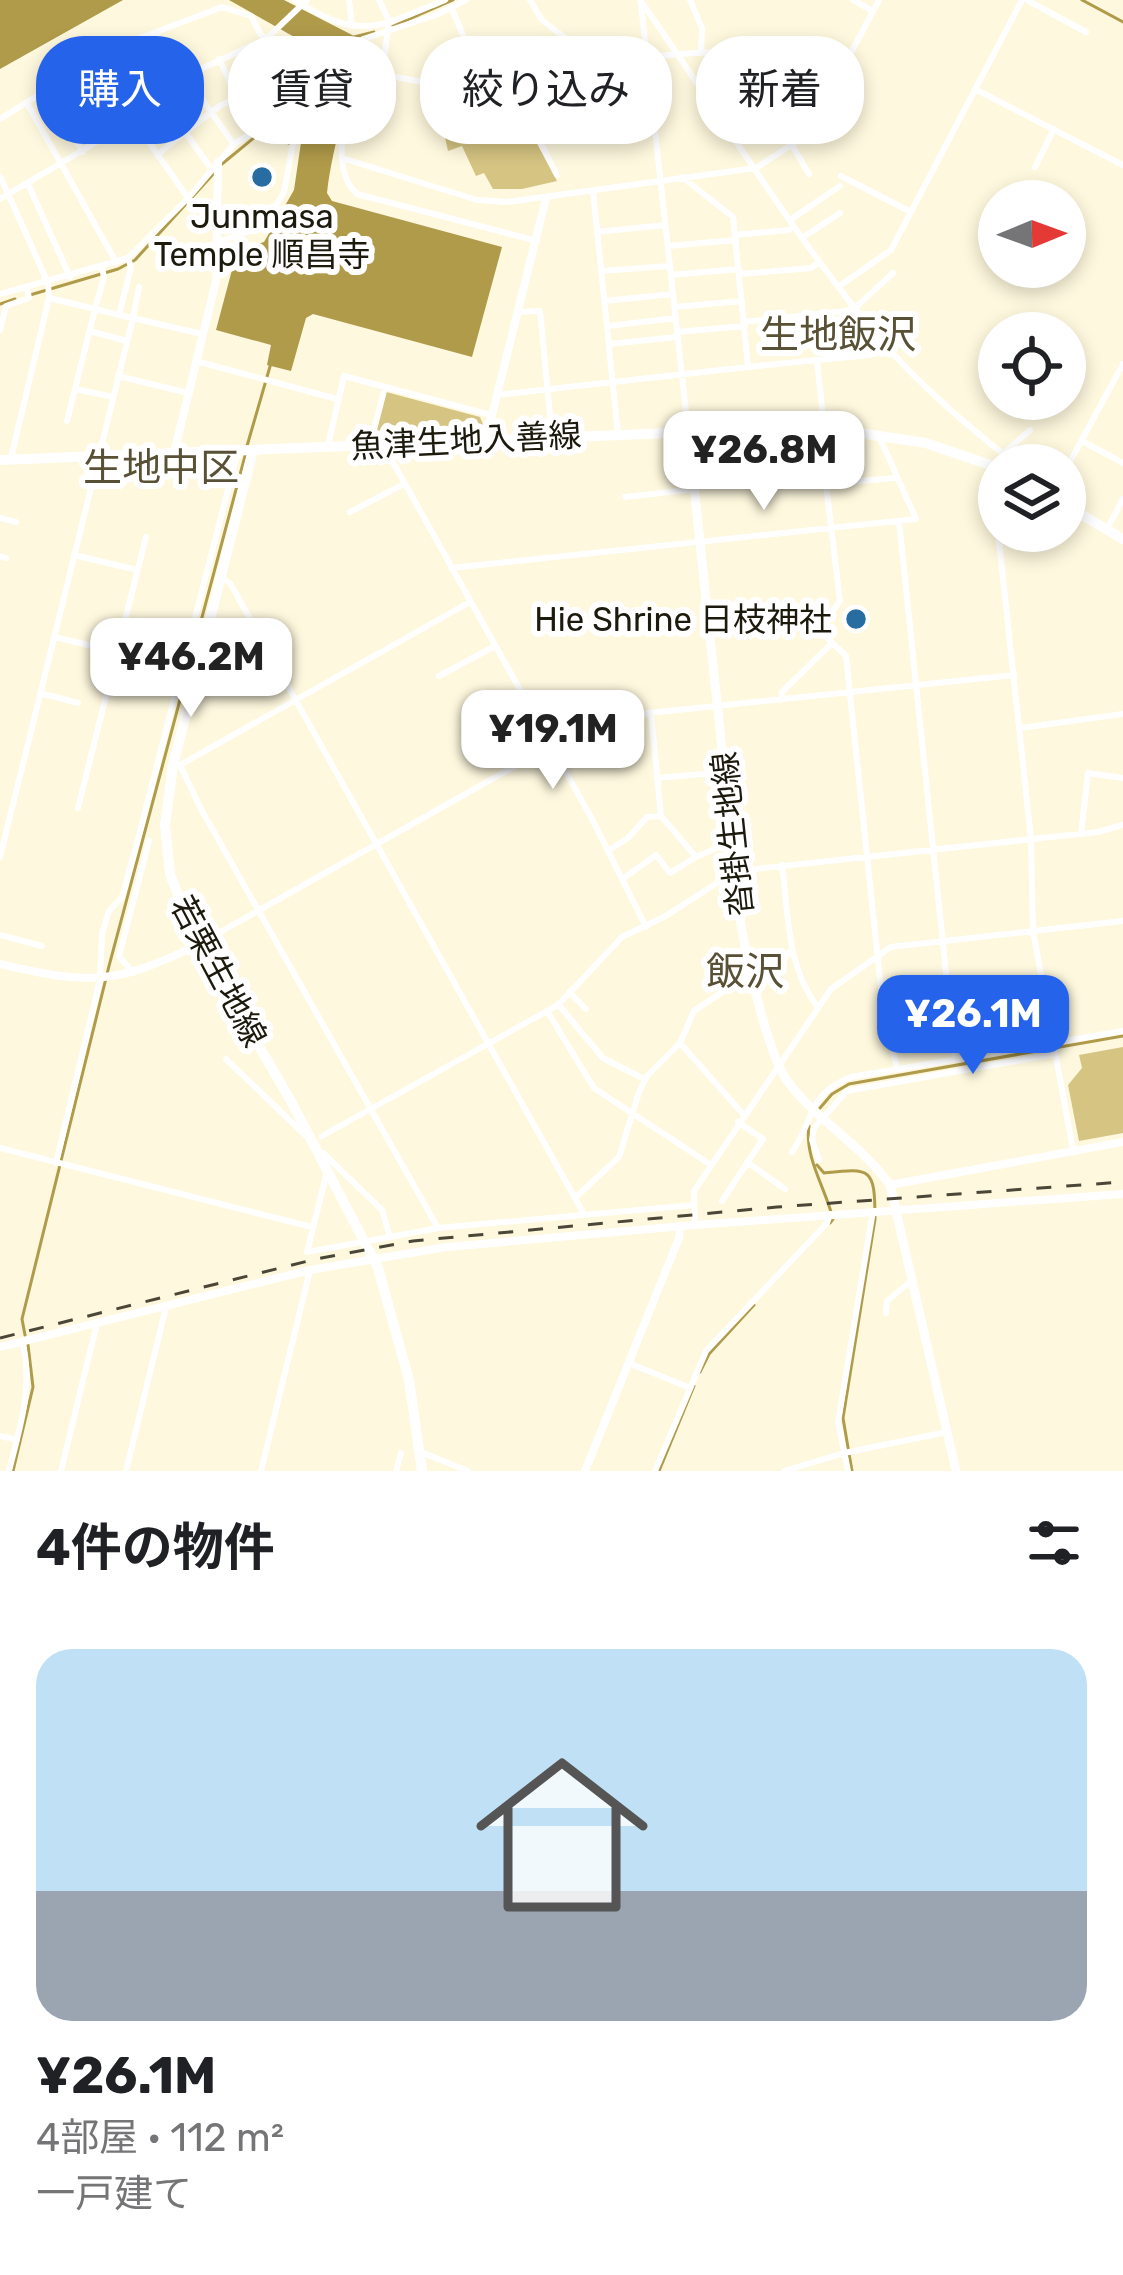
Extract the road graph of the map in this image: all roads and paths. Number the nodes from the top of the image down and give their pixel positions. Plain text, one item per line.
1 (349, 0) edge
2 (379, 0) edge
3 (466, 0) edge
4 (530, 0) edge
5 (690, 0) edge
6 (853, 0) edge
7 (879, 0) edge
8 (1024, 0) edge
9 (640, 1) edge
10 (299, 2) edge
11 (449, 2) edge
12 (873, 11) junction
13 (389, 21) junction
14 (352, 27) junction
15 (388, 32) junction
16 (1087, 32) dead end
17 (155, 33) junction
18 (147, 36) edge
19 (157, 36) edge
20 (267, 36) edge
21 (269, 36) edge
22 (374, 36) edge
23 (387, 36) edge
24 (463, 36) edge
25 (562, 36) edge
26 (644, 36) edge
27 (702, 36) edge
28 (696, 52) edge
29 (678, 53) junction
30 (672, 54) edge
31 (228, 55) edge
32 (219, 59) junction
33 (204, 69) edge
34 (228, 77) edge
35 (975, 89) junction
36 (36, 98) edge
37 (228, 103) edge
38 (28, 104) junction
39 (204, 104) edge
40 (210, 113) junction
41 (204, 117) edge
42 (0, 118) edge
43 (1054, 129) junction
44 (228, 136) edge
45 (78, 144) edge
46 (95, 144) edge
47 (149, 144) edge
48 (170, 144) edge
49 (195, 144) edge
50 (234, 144) edge
51 (293, 144) edge
52 (340, 144) edge
53 (541, 144) edge
54 (657, 144) edge
55 (793, 147) junction
56 (83, 152) junction
57 (157, 155) junction
58 (342, 158) junction
59 (64, 164) junction
60 (1123, 165) edge
61 (215, 166) junction
62 (1035, 167) dead end
63 (756, 168) junction
64 (808, 174) dead end
65 (557, 175) dead end
66 (0, 176) edge
67 (841, 176) dead end
68 (682, 178) junction
69 (661, 181) junction
70 (28, 184) junction
71 (840, 186) dead end
72 (593, 191) junction
73 (10, 194) junction
74 (188, 198) junction
75 (546, 198) junction
76 (0, 199) edge
77 (911, 212) junction
78 (840, 213) dead end
79 (791, 223) junction
80 (666, 224) junction
81 (597, 232) junction
82 (735, 238) junction
83 (802, 238) junction
84 (537, 241) junction
85 (218, 242) junction
86 (668, 246) junction
87 (128, 259) junction
88 (116, 262) junction
89 (819, 263) junction
90 (102, 268) junction
91 (671, 270) junction
92 (601, 272) junction
93 (739, 272) junction
94 (893, 273) dead end
95 (70, 277) junction
96 (48, 284) junction
97 (140, 287) dead end
98 (838, 287) junction
99 (26, 288) junction
100 (0, 294) edge
101 (674, 294) junction
102 (50, 296) junction
103 (29, 298) junction
104 (742, 301) junction
105 (604, 302) junction
106 (675, 307) junction
107 (854, 307) junction
108 (95, 309) junction
109 (519, 312) junction
110 (119, 315) junction
111 (133, 318) junction
112 (676, 318) junction
113 (744, 324) junction
114 (607, 326) junction
115 (0, 330) edge
116 (89, 331) junction
117 (202, 334) junction
118 (678, 334) junction
119 (127, 341) junction
120 (884, 343) junction
121 (609, 344) junction
122 (817, 360) junction
123 (196, 361) junction
124 (1123, 364) edge
125 (748, 367) junction
126 (118, 376) junction
127 (682, 376) junction
128 (613, 384) junction
129 (385, 387) junction
130 (75, 389) junction
131 (548, 391) junction
132 (188, 393) junction
133 (496, 395) junction
134 (113, 397) junction
135 (337, 399) junction
136 (491, 416) junction
137 (67, 421) dead end
138 (822, 427) junction
139 (688, 430) junction
140 (1030, 430) dead end
141 (618, 434) junction
142 (878, 434) junction
143 (552, 436) junction
144 (486, 439) junction
145 (1082, 441) junction
146 (376, 444) junction
147 (991, 444) edge
148 (1014, 444) edge
149 (1080, 444) edge
150 (328, 447) junction
151 (253, 450) junction
152 (238, 452) junction
153 (174, 454) junction
154 (98, 457) junction
155 (6, 460) edge
156 (978, 460) edge
157 (1123, 463) edge
158 (894, 477) junction
159 (404, 484) junction
160 (826, 484) junction
161 (696, 489) junction
162 (625, 497) dead end
163 (1123, 499) edge
164 (350, 512) dead end
165 (0, 518) edge
166 (1086, 518) edge
167 (899, 521) junction
168 (16, 522) dead end
169 (831, 527) junction
170 (1107, 530) junction
171 (146, 537) dead end
172 (1123, 539) edge
173 (702, 541) junction
174 (1003, 552) edge
175 (74, 555) junction
176 (452, 568) junction
177 (137, 570) junction
178 (223, 579) junction
179 (470, 602) junction
180 (750, 602) dead end
181 (708, 607) junction
182 (54, 637) junction
183 (832, 644) junction
184 (495, 646) junction
185 (117, 651) junction
186 (183, 667) junction
187 (1014, 675) junction
188 (439, 676) dead end
189 (916, 685) junction
190 (849, 692) junction
191 (40, 694) junction
192 (296, 700) junction
193 (782, 700) junction
194 (78, 703) dead end
195 (717, 707) junction
196 (651, 713) junction
197 (1123, 714) edge
198 (1019, 728) junction
199 (541, 729) junction
200 (551, 746) junction
201 (483, 762) dead end
202 (176, 765) junction
203 (725, 772) junction
204 (657, 778) junction
205 (1123, 778) edge
206 (78, 808) dead end
207 (661, 816) junction
208 (1123, 825) edge
209 (1081, 834) junction
210 (139, 839) junction
211 (1031, 839) junction
212 (149, 841) junction
213 (733, 841) junction
214 (166, 844) junction
215 (377, 844) junction
216 (934, 849) junction
217 (609, 850) junction
218 (867, 856) junction
219 (0, 857) edge
220 (696, 857) junction
221 (782, 865) junction
222 (736, 871) junction
223 (624, 879) junction
224 (260, 909) junction
225 (1123, 921) edge
226 (646, 927) junction
227 (1033, 931) junction
228 (0, 935) edge
229 (943, 941) junction
230 (199, 944) junction
231 (42, 946) dead end
232 (792, 949) junction
233 (878, 958) junction
234 (0, 964) edge
235 (751, 971) junction
236 (134, 974) junction
237 (100, 980) junction
238 (569, 992) junction
239 (558, 1004) junction
240 (818, 1008) junction
241 (586, 1009) dead end
242 (547, 1010) junction
243 (1123, 1030) edge
244 (1053, 1042) junction
245 (488, 1043) junction
246 (680, 1043) junction
247 (1055, 1054) junction
248 (226, 1059) dead end
249 (955, 1059) junction
250 (778, 1061) junction
251 (897, 1070) junction
252 (646, 1080) junction
253 (369, 1108) junction
254 (818, 1110) junction
255 (630, 1114) junction
256 (741, 1118) junction
257 (322, 1136) dead end
258 (1123, 1142) edge
259 (0, 1148) edge
260 (792, 1152) dead end
261 (1073, 1152) junction
262 (330, 1160) junction
263 (819, 1160) dead end
264 (747, 1162) junction
265 (56, 1163) junction
266 (711, 1165) junction
267 (890, 1185) junction
268 (784, 1189) dead end
269 (1123, 1193) edge
270 (575, 1198) junction
271 (722, 1201) dead end
272 (694, 1205) junction
273 (895, 1210) junction
274 (874, 1211) junction
275 (584, 1214) junction
276 (830, 1214) junction
277 (695, 1225) junction
278 (680, 1226) junction
279 (312, 1227) junction
280 (438, 1228) junction
281 (390, 1237) junction
282 (310, 1270) junction
283 (912, 1280) junction
284 (166, 1307) junction
285 (886, 1313) dead end
286 (97, 1323) junction
287 (22, 1341) junction
288 (0, 1347) edge
289 (629, 1363) junction
290 (690, 1388) junction
291 (947, 1432) junction
292 (0, 1436) edge
293 (16, 1440) junction
294 (418, 1451) junction
295 (401, 1453) dead end
296 (844, 1453) junction
297 (9, 1471) edge
298 (61, 1471) edge
299 (126, 1471) edge
300 (261, 1471) edge
301 (396, 1471) edge
302 (422, 1471) edge
303 (468, 1471) edge
304 (585, 1471) edge
305 (655, 1471) edge
306 (784, 1471) edge
307 (848, 1471) edge
308 (956, 1471) edge

1 - 14 street
2 - 13 street
3 - 11 street
4 - 25 street
5 - 27 street
6 - 12 street
7 - 12 street
8 - 16 street
8 - 35 street
9 - 26 street
9 - 29 street
10 - 14 street
10 - 21 street
11 - 13 street
11 - 15 street
11 - 24 street
12 - 55 street
13 - 14 street
13 - 15 street
15 - 22 street
15 - 23 street
17 - 18 street
17 - 19 street
17 - 20 street
28 - 29 street
29 - 30 street
29 - 63 street
31 - 32 street
32 - 33 street
32 - 34 street
35 - 43 street
35 - 77 street
36 - 38 street
37 - 40 street
38 - 42 street
38 - 59 street
39 - 40 street
40 - 41 street
40 - 44 street
43 - 60 street
43 - 62 street
45 - 56 street
46 - 56 street
47 - 57 street
48 - 57 street
49 - 61 street
50 - 61 street
51 - 85 street
52 - 58 street
53 - 65 street
54 - 69 street
55 - 63 street
55 - 64 street
56 - 59 street
57 - 74 street
58 - 75 street
58 - 84 street
59 - 70 street
59 - 88 street
61 - 74 street
61 - 85 street
63 - 68 street
63 - 79 street
66 - 73 street
67 - 77 street
68 - 69 street
68 - 82 street
69 - 72 street
69 - 80 street
70 - 73 street
70 - 95 street
71 - 79 street
72 - 75 street
72 - 81 street
73 - 76 street
73 - 96 street
74 - 87 street
75 - 84 street
77 - 98 street
78 - 83 street
79 - 82 street
79 - 83 street
80 - 81 street
80 - 86 street
81 - 92 street
82 - 86 street
82 - 93 street
83 - 89 street
84 - 109 street
85 - 117 street
86 - 91 street
87 - 88 street
87 - 110 street
88 - 90 street
89 - 93 street
89 - 98 street
90 - 95 street
90 - 108 street
91 - 92 street
91 - 93 street
91 - 101 street
92 - 105 street
93 - 104 street
94 - 107 street
95 - 96 street
96 - 99 street
96 - 102 street
97 - 111 street
98 - 107 street
99 - 100 street
99 - 103 street
101 - 105 street
101 - 106 street
102 - 103 street
102 - 108 street
102 - 155 street
103 - 115 street
104 - 106 street
104 - 113 street
105 - 114 street
106 - 112 street
107 - 113 street
107 - 120 street
108 - 110 street
108 - 116 street
109 - 131 street
109 - 133 street
110 - 111 street
111 - 117 street
111 - 119 street
112 - 114 street
112 - 118 street
113 - 118 street
113 - 125 street
114 - 121 street
116 - 119 street
116 - 130 street
117 - 123 street
118 - 121 street
118 - 127 street
119 - 126 street
120 - 122 street
120 - 147 street
121 - 128 street
122 - 125 street
122 - 138 street
123 - 132 street
123 - 135 street
124 - 145 street
125 - 127 street
126 - 132 street
126 - 134 street
127 - 128 street
127 - 139 street
128 - 131 street
128 - 141 street
129 - 135 street
129 - 136 street
129 - 146 street
130 - 134 street
130 - 137 street
131 - 133 street
131 - 143 street
132 - 153 street
133 - 136 street
134 - 154 street
135 - 150 street
136 - 144 street
138 - 139 main road, 魚津生地入善線
138 - 142 main road, 魚津生地入善線
138 - 160 street
139 - 141 main road, 魚津生地入善線
139 - 161 main road, 沓掛生地線
140 - 148 street
141 - 143 main road, 魚津生地入善線
142 - 156 main road, 魚津生地入善線
142 - 158 street
143 - 144 main road, 魚津生地入善線
144 - 146 main road, 魚津生地入善線
145 - 149 street
145 - 157 street
146 - 150 main road, 魚津生地入善線
146 - 159 street
150 - 151 main road, 魚津生地入善線
151 - 152 main road, 魚津生地入善線
151 - 178 main road, 若栗生地線
152 - 153 main road, 魚津生地入善線
152 - 186 street
153 - 154 main road, 魚津生地入善線
154 - 155 main road, 魚津生地入善線
154 - 175 street
158 - 160 street
158 - 167 street
159 - 164 street
159 - 176 street
160 - 169 street
161 - 162 street
161 - 173 main road, 沓掛生地線
163 - 170 street
165 - 168 street
166 - 170 main road
167 - 169 street
167 - 189 street
169 - 173 street
169 - 183 street
170 - 172 main road
171 - 177 street
173 - 176 street
173 - 181 main road, 沓掛生地線
174 - 187 street
175 - 177 street
175 - 182 street
176 - 179 street
177 - 185 street
178 - 192 street
178 - 202 main road, 若栗生地線
179 - 184 street
179 - 192 street
180 - 181 street
181 - 195 main road, 沓掛生地線
182 - 185 street
182 - 191 street
183 - 190 street
183 - 193 street
184 - 188 street
184 - 199 street
185 - 186 street
185 - 206 street
186 - 210 street
187 - 189 street
187 - 198 street
189 - 190 street
189 - 216 street
190 - 193 street
190 - 218 street
191 - 194 street
191 - 219 street
192 - 202 street
192 - 215 street
193 - 195 street
195 - 196 street
195 - 203 main road, 沓掛生地線
196 - 200 street
196 - 204 street
197 - 198 street
198 - 211 street
199 - 200 street
199 - 201 street
200 - 215 street
200 - 217 street
202 - 214 main road, 若栗生地線
202 - 224 street
203 - 204 street
203 - 213 main road, 沓掛生地線
204 - 207 street
205 - 209 street
207 - 217 street
207 - 220 street
208 - 209 street
209 - 211 street
210 - 212 street
210 - 237 street
211 - 216 street
211 - 227 street
212 - 214 street
212 - 236 street
213 - 220 street
213 - 222 main road, 沓掛生地線
214 - 230 main road, 若栗生地線
215 - 224 street
215 - 245 street
216 - 218 street
216 - 229 street
217 - 223 street
218 - 221 street
218 - 233 street
220 - 223 street
221 - 222 street
221 - 232 street
222 - 226 street
222 - 235 main road, 沓掛生地線
223 - 226 street
224 - 230 street
224 - 253 street
225 - 227 street
226 - 238 street
227 - 229 street
227 - 244 street
228 - 231 street
229 - 233 street
229 - 249 street
230 - 236 street
230 - 294 main road, 若栗生地線
232 - 235 street
232 - 240 street
233 - 240 street
233 - 251 street
234 - 237 street
235 - 246 street
235 - 250 main road, 沓掛生地線
236 - 237 street
237 - 265 street
238 - 239 street
238 - 241 street
239 - 242 street
239 - 252 street
240 - 250 street
242 - 245 street
242 - 255 street
243 - 244 street
244 - 247 street
244 - 249 street
245 - 253 street
245 - 270 street
246 - 252 street
246 - 256 street
247 - 254 street
247 - 261 street
248 - 262 street
249 - 251 street
250 - 254 main road, 沓掛生地線
250 - 256 street
251 - 254 street
252 - 255 street
253 - 257 street
253 - 280 street
254 - 260 street
254 - 263 street
254 - 267 main road, 沓掛生地線
255 - 266 street
255 - 270 street
256 - 264 street
256 - 266 street
258 - 261 street
259 - 265 street
261 - 267 street
262 - 279 street
262 - 281 street
264 - 268 street
264 - 271 street
265 - 279 street
266 - 272 street
267 - 273 main road, 沓掛生地線
269 - 273 street
270 - 275 street
272 - 275 street
272 - 277 street
273 - 274 street
273 - 283 main road, 沓掛生地線
274 - 276 street
274 - 296 street
275 - 280 street
276 - 277 street
276 - 290 street
277 - 278 street
278 - 282 street
278 - 289 street
279 - 281 street
280 - 281 street
282 - 284 street
282 - 300 street
283 - 285 street
283 - 291 main road, 沓掛生地線
284 - 286 street
284 - 299 street
286 - 287 street
286 - 298 street
287 - 288 street
287 - 293 street
289 - 290 street
289 - 304 street
290 - 305 street
291 - 296 street
291 - 308 main road, 沓掛生地線
292 - 293 street
293 - 297 street
294 - 302 main road, 若栗生地線
294 - 303 street
295 - 301 street
296 - 306 street
296 - 307 street

